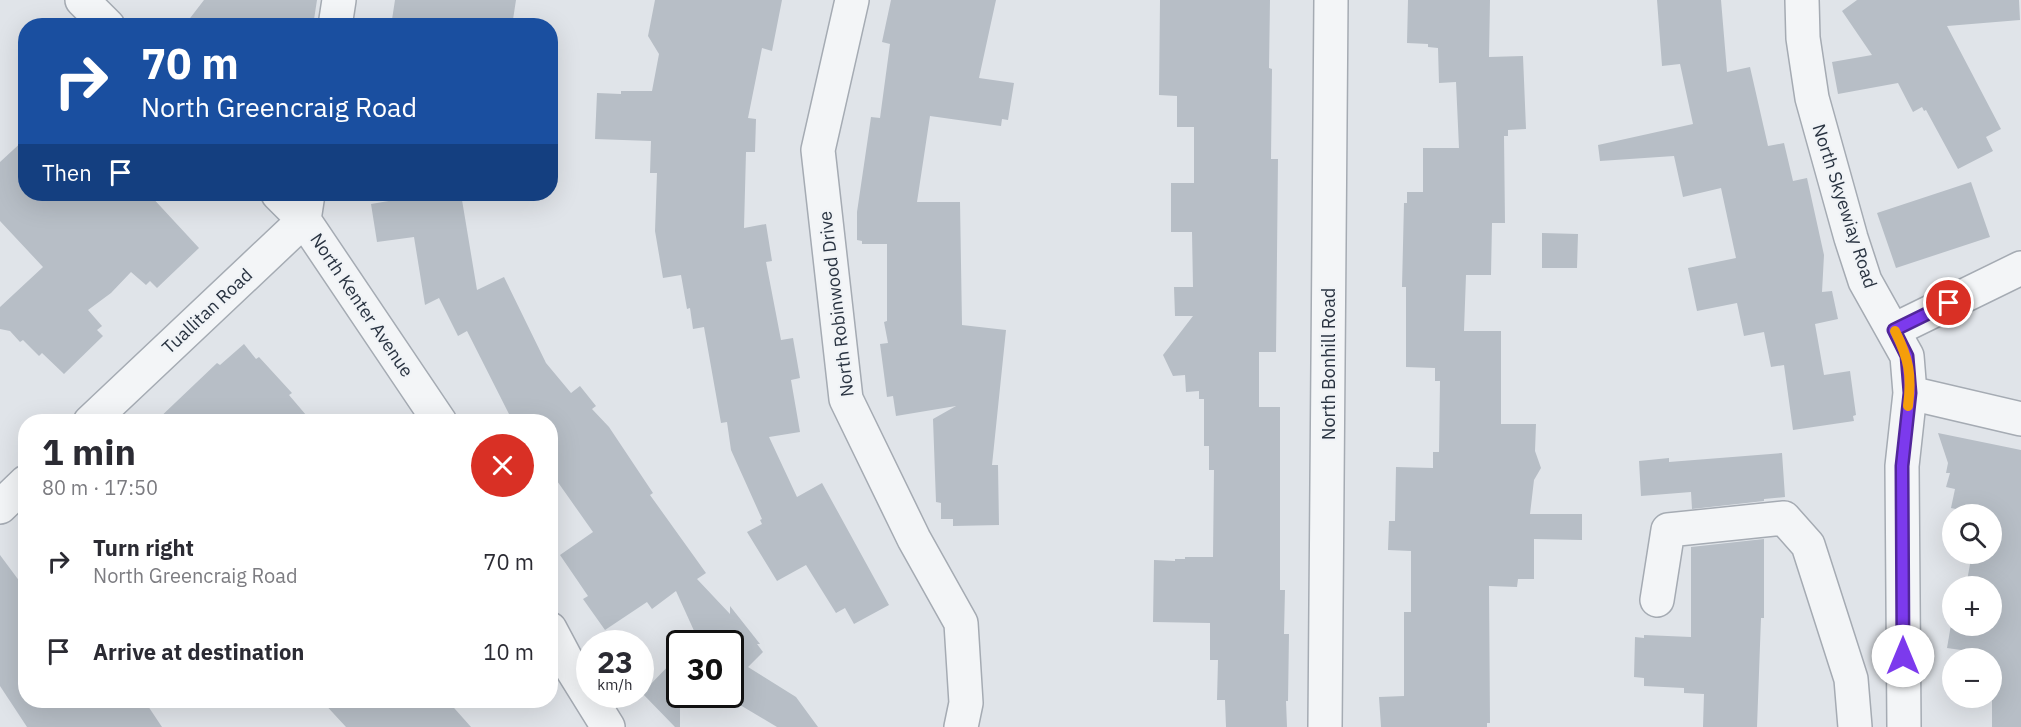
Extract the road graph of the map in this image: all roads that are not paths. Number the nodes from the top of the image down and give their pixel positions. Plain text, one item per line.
1 (82, 0) edge
2 (339, 0) edge
3 (852, 0) edge
4 (1330, 0) edge
5 (1802, 0) edge
6 (100, 18) edge
7 (336, 18) edge
8 (306, 207) edge
9 (2021, 268) edge
10 (1894, 330) junction
11 (1910, 393) junction
12 (98, 414) edge
13 (435, 414) edge
14 (2021, 419) edge
15 (18, 490) edge
16 (0, 507) edge
17 (1657, 600) dead end
18 (558, 644) edge
19 (608, 727) edge
20 (961, 727) edge
21 (1325, 727) edge
22 (1855, 727) edge
23 (1904, 727) edge

1 - 6 street
2 - 7 street
3 - 20 street, North Robinwood Drive
4 - 21 street, North Bonhill Road
5 - 10 street, North Skyewiay Road
8 - 12 street, Tuallitan Road
8 - 13 street, North Kenter Avenue
9 - 10 street
10 - 11 street, North Skyewiay Road
11 - 14 street
11 - 23 street, North Skyewiay Road
15 - 16 street
17 - 22 street
18 - 19 street

